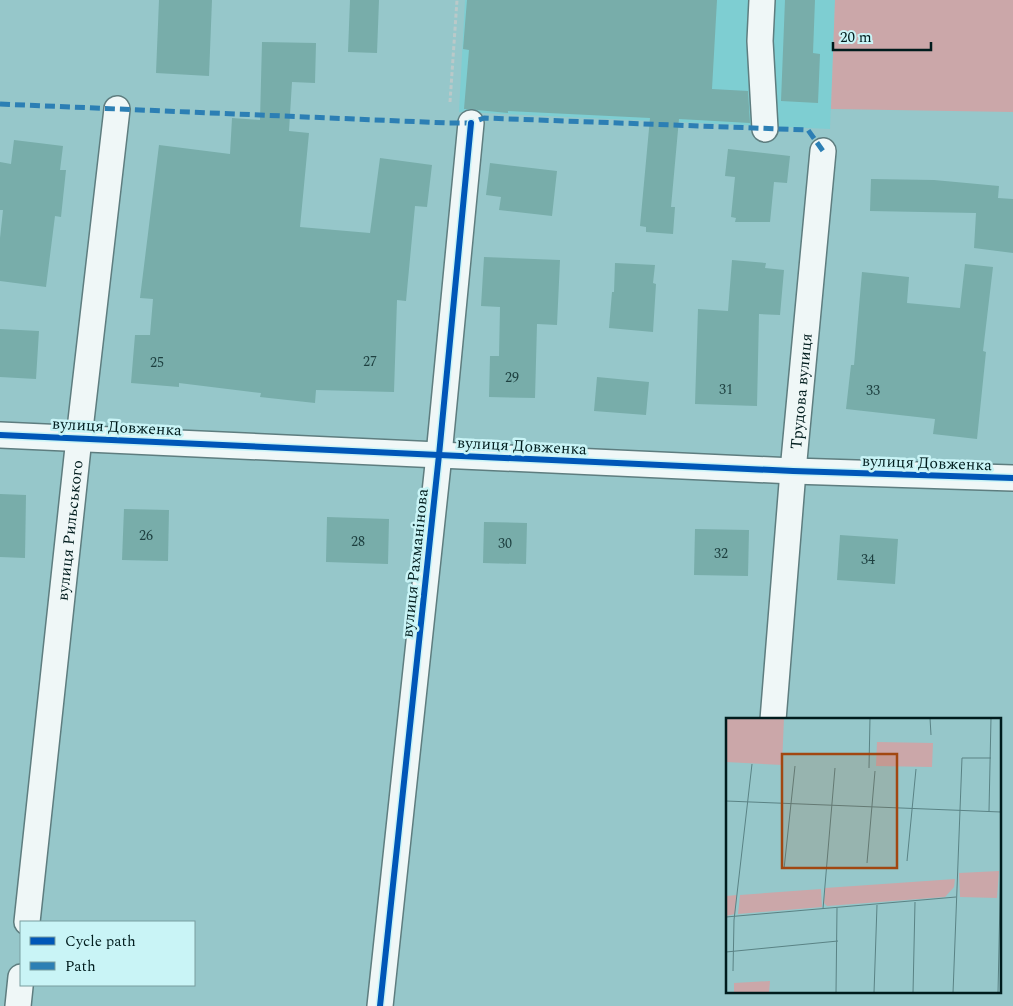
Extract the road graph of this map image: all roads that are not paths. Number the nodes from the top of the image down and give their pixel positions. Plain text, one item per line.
1 (762, 0) edge
2 (117, 109) dead end
3 (471, 123) dead end
4 (765, 129) dead end
5 (823, 151) dead end
6 (0, 435) edge
7 (79, 438) junction
8 (439, 455) junction
9 (793, 471) junction
10 (1013, 478) edge
11 (773, 718) edge
12 (27, 921) edge
13 (20, 986) edge
14 (18, 1006) edge
15 (380, 1006) edge

1 - 4 street
2 - 7 street, вулиця Рильського
3 - 8 street, вулиця Рахманінова
5 - 9 street, Трудова вулиця
6 - 7 street, вулиця Довженка
7 - 8 street, вулиця Довженка
7 - 12 street, вулиця Рильського
8 - 9 street, вулиця Довженка
8 - 15 street, вулиця Рахманінова
9 - 10 street, вулиця Довженка
9 - 11 street, Трудова вулиця
13 - 14 street

